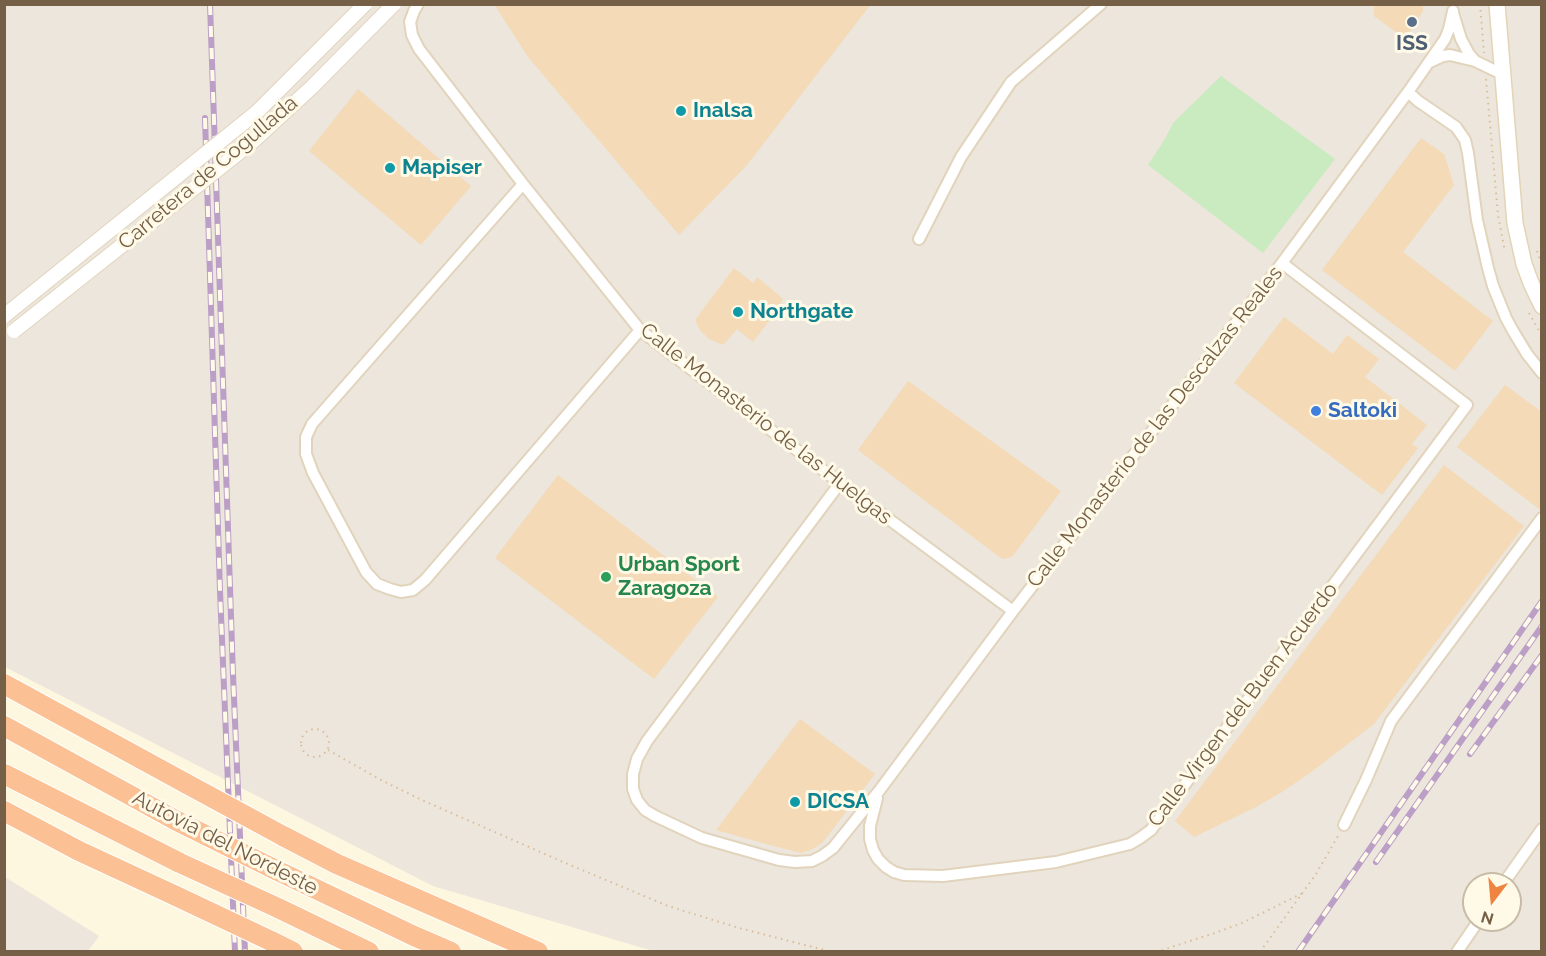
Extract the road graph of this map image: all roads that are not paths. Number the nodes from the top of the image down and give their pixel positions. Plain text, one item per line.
1 (365, 4) edge
2 (394, 4) edge
3 (418, 4) edge
4 (1101, 4) edge
5 (1497, 4) edge
6 (1453, 8) edge
7 (1430, 63) junction
8 (1480, 64) junction
9 (1502, 74) junction
10 (1408, 92) junction
11 (524, 184) junction
12 (920, 239) dead end
13 (1282, 263) junction
14 (1542, 306) edge
15 (4, 316) edge
16 (640, 330) junction
17 (14, 332) dead end
18 (1542, 373) edge
19 (840, 483) junction
20 (1542, 518) edge
21 (1013, 611) junction
22 (4, 684) edge
23 (4, 726) edge
24 (4, 774) edge
25 (879, 791) junction
26 (4, 811) edge
27 (1344, 825) road end
28 (1542, 829) edge
29 (1512, 872) edge
30 (1470, 932) edge
31 (293, 951) edge
32 (369, 951) edge
33 (451, 951) edge
34 (538, 951) edge
35 (1457, 951) edge

1 - 15 street, Carretera de Cogullada, bridge
2 - 17 street, Carretera de Cogullada, bridge
3 - 11 street, Calle Monasterio de las Huelgas
4 - 12 street
5 - 9 main road
6 - 7 street, Calle Monasterio de las Descalzas Reales
6 - 8 street
7 - 8 street
7 - 10 street, Calle Monasterio de las Descalzas Reales
8 - 9 street
9 - 14 main road
10 - 13 street, Calle Monasterio de las Descalzas Reales
10 - 18 street
11 - 16 street, Calle Monasterio de las Huelgas
11 - 16 street
13 - 21 street, Calle Monasterio de las Descalzas Reales
13 - 25 street, Calle Virgen del Buen Acuerdo
16 - 19 street, Calle Monasterio de las Huelgas
19 - 21 street, Calle Monasterio de las Huelgas
19 - 25 street
20 - 27 street
21 - 25 street, Calle Monasterio de las Descalzas Reales
22 - 34 highway, bridge
23 - 33 highway, Autovía del Nordeste, bridge
24 - 32 highway, Autovía del Nordeste, bridge
26 - 31 highway, bridge
28 - 29 street
30 - 35 street

